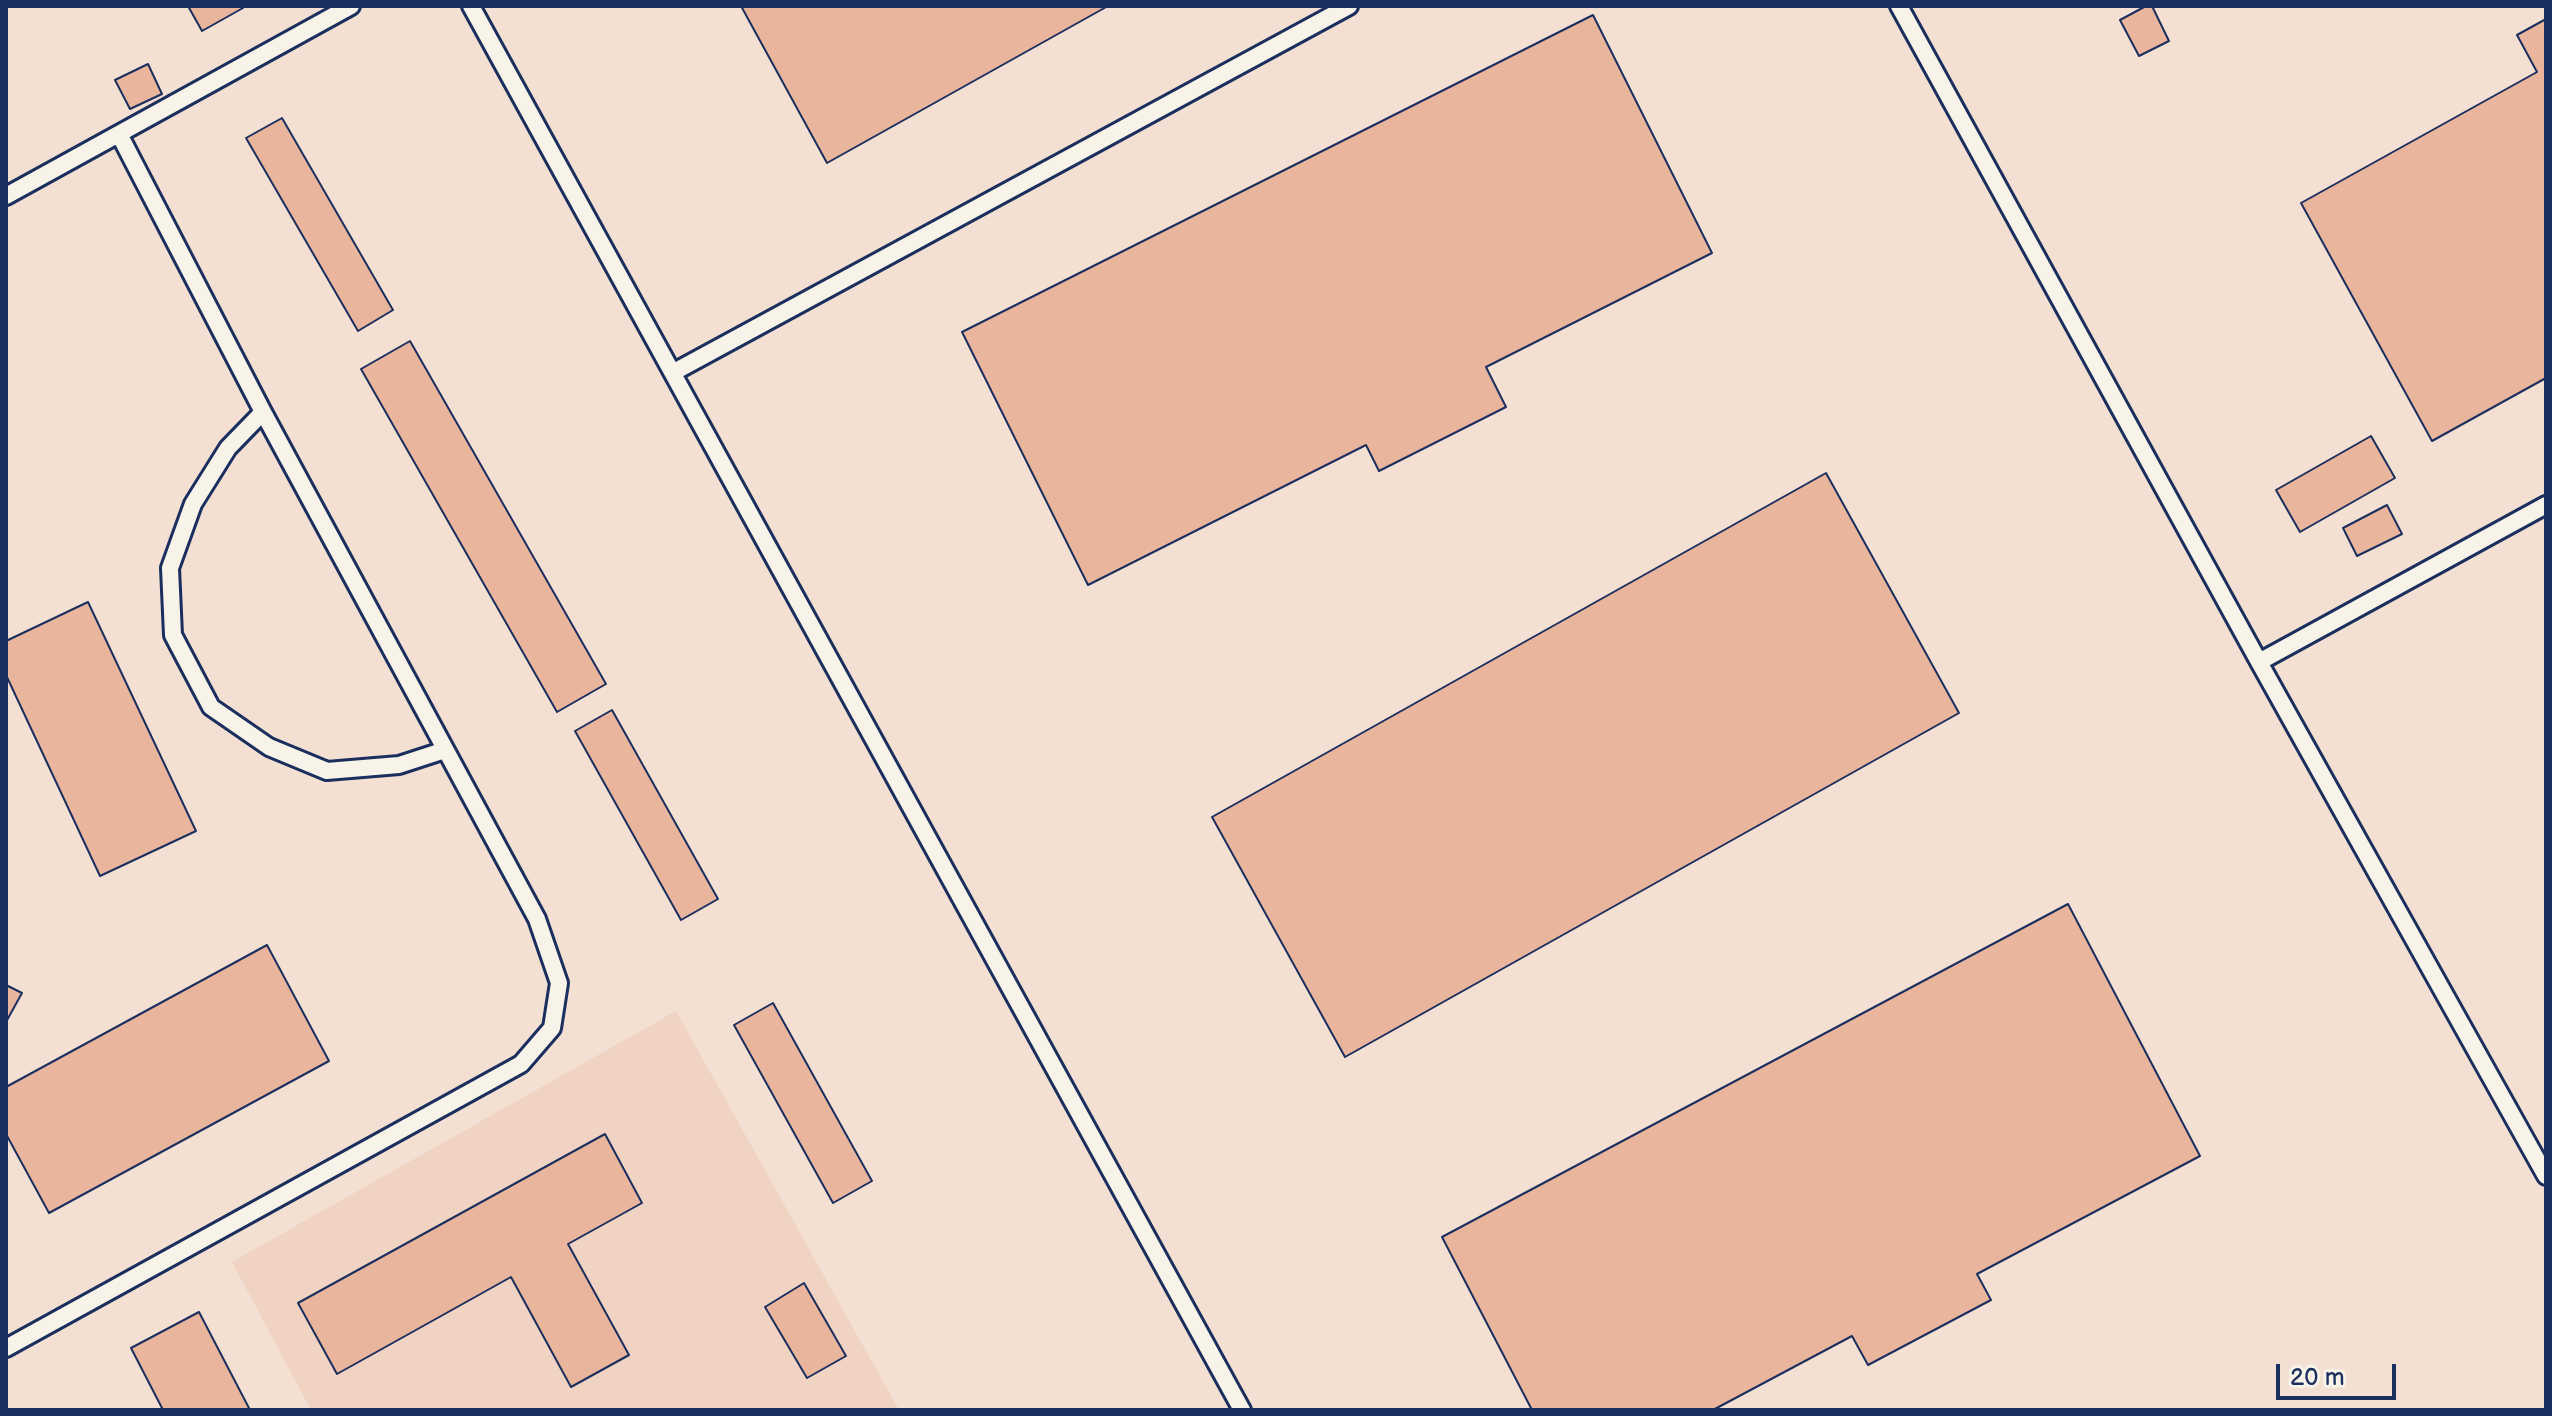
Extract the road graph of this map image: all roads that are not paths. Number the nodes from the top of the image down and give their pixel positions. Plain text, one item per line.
1 (351, 6) edge
2 (471, 6) edge
3 (1349, 6) edge
4 (1899, 6) edge
5 (119, 134) junction
6 (6, 196) edge
7 (674, 372) junction
8 (263, 412) junction
9 (2546, 505) edge
10 (2259, 662) junction
11 (445, 750) junction
12 (2546, 1176) edge
13 (6, 1348) edge
14 (1242, 1410) edge

1 - 5 lane
2 - 7 lane
3 - 7 lane
4 - 10 lane
5 - 6 lane
5 - 8 lane
7 - 14 lane
8 - 11 lane
8 - 11 lane
9 - 10 lane
10 - 12 lane
11 - 13 lane

